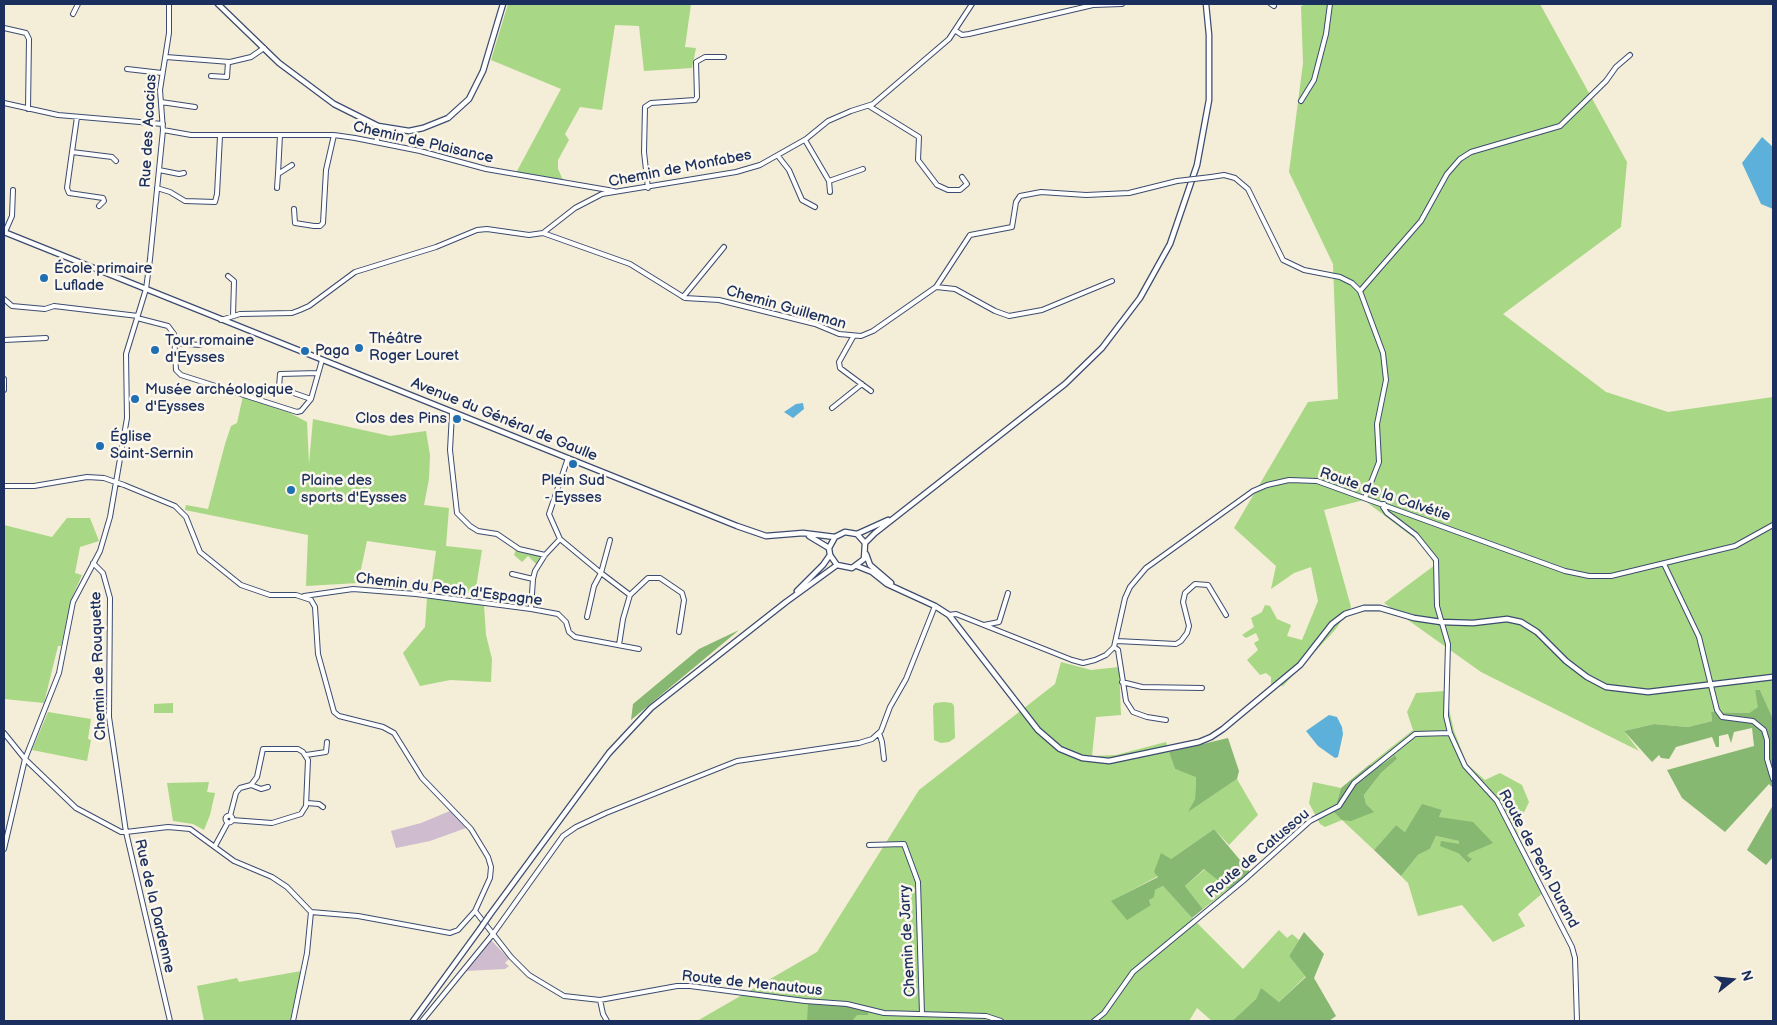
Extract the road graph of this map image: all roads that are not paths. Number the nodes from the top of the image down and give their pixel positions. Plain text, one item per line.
1 (78, 4) edge
2 (169, 4) edge
3 (218, 4) edge
4 (503, 4) edge
5 (972, 4) edge
6 (1122, 4) edge
7 (1206, 4) edge
8 (1330, 4) edge
9 (73, 14) dead end
10 (4, 28) edge
11 (956, 31) junction
12 (264, 48) junction
13 (1630, 55) dead end
14 (166, 56) junction
15 (724, 57) dead end
16 (228, 62) junction
17 (127, 70) dead end
18 (162, 73) junction
19 (211, 76) dead end
20 (1301, 101) dead end
21 (161, 102) junction
22 (4, 103) edge
23 (869, 106) junction
24 (195, 107) dead end
25 (28, 109) junction
26 (77, 117) junction
27 (162, 124) junction
28 (378, 126) junction
29 (163, 130) junction
30 (280, 135) junction
31 (334, 135) junction
32 (220, 136) junction
33 (805, 140) junction
34 (376, 142) junction
35 (72, 152) junction
36 (778, 156) junction
37 (116, 161) dead end
38 (292, 165) dead end
39 (863, 169) dead end
40 (158, 170) junction
41 (184, 173) dead end
42 (278, 174) junction
43 (962, 178) dead end
44 (829, 181) junction
45 (157, 188) junction
46 (277, 188) dead end
47 (648, 188) junction
48 (13, 190) dead end
49 (617, 191) junction
50 (830, 192) dead end
51 (100, 206) dead end
52 (815, 207) dead end
53 (294, 209) dead end
54 (4, 232) edge
55 (543, 233) junction
56 (724, 247) dead end
57 (228, 276) dead end
58 (1112, 281) dead end
59 (936, 287) junction
60 (146, 289) junction
61 (1360, 290) junction
62 (682, 297) junction
63 (4, 299) edge
64 (234, 316) junction
65 (137, 317) junction
66 (221, 320) junction
67 (853, 337) junction
68 (46, 338) dead end
69 (4, 340) edge
70 (175, 344) junction
71 (200, 345) dead end
72 (322, 360) junction
73 (318, 372) junction
74 (4, 379) edge
75 (862, 384) junction
76 (4, 390) edge
77 (871, 390) dead end
78 (310, 399) junction
79 (832, 408) dead end
80 (452, 413) junction
81 (568, 458) junction
82 (116, 482) junction
83 (4, 486) edge
84 (1366, 498) junction
85 (1384, 504) junction
86 (898, 515) junction
87 (1773, 525) edge
88 (803, 533) junction
89 (857, 534) junction
90 (835, 537) junction
91 (560, 539) junction
92 (610, 540) dead end
93 (865, 544) junction
94 (829, 548) junction
95 (866, 554) junction
96 (545, 555) junction
97 (830, 555) junction
98 (604, 562) junction
99 (93, 563) junction
100 (1664, 564) junction
101 (837, 565) junction
102 (593, 566) junction
103 (857, 566) junction
104 (601, 573) junction
105 (512, 574) dead end
106 (532, 578) junction
107 (900, 590) junction
108 (1008, 593) dead end
109 (630, 595) junction
110 (304, 596) junction
111 (786, 602) junction
112 (935, 606) junction
113 (531, 609) junction
114 (949, 615) junction
115 (1226, 615) dead end
116 (587, 617) dead end
117 (1441, 622) junction
118 (984, 625) junction
119 (679, 632) dead end
120 (1117, 641) junction
121 (619, 645) junction
122 (1114, 647) junction
123 (639, 649) dead end
124 (1773, 677) edge
125 (1122, 682) junction
126 (1709, 684) junction
127 (1202, 688) dead end
128 (1166, 720) dead end
129 (879, 733) junction
130 (1450, 733) junction
131 (4, 734) edge
132 (327, 742) dead end
133 (306, 755) junction
134 (25, 759) junction
135 (884, 759) dead end
136 (1773, 778) edge
137 (251, 785) junction
138 (268, 787) dead end
139 (306, 803) junction
140 (323, 806) dead end
141 (230, 821) junction
142 (126, 832) junction
143 (869, 845) dead end
144 (215, 846) junction
145 (4, 849) edge
146 (475, 911) junction
147 (311, 912) junction
148 (493, 934) junction
149 (600, 1000) junction
150 (922, 1014) junction
151 (170, 1021) edge
152 (293, 1021) edge
153 (413, 1021) edge
154 (422, 1021) edge
155 (607, 1021) edge
156 (1001, 1021) edge
157 (1094, 1021) edge
158 (1577, 1021) edge

1 - 9 street
2 - 14 street, Rue des Acacias
3 - 12 main road
4 - 28 main road
5 - 11 street, Chemin de Monfabes
6 - 11 street
7 - 86 main road
8 - 20 street
10 - 25 street
11 - 23 street, Chemin de Monfabes
12 - 16 street
12 - 28 main road
13 - 61 street
14 - 16 street
14 - 18 street, Rue des Acacias
15 - 47 street
16 - 19 street
17 - 18 street
18 - 21 street, Rue des Acacias
21 - 24 street
21 - 27 street, Rue des Acacias
22 - 25 street
23 - 33 street, Chemin de Monfabes
23 - 43 street
25 - 26 street
26 - 27 street
26 - 35 street
27 - 29 street, Rue des Acacias
28 - 34 street
29 - 32 street, Chemin de Plaisance
29 - 40 street, Rue des Acacias
30 - 31 street, Chemin de Plaisance
30 - 32 street, Chemin de Plaisance
30 - 42 street
31 - 34 street, Chemin de Plaisance
31 - 53 street
32 - 45 street
33 - 36 street, Chemin de Monfabes
33 - 44 street
34 - 49 street, Chemin de Plaisance
35 - 37 street
35 - 51 street
36 - 47 street, Chemin de Monfabes
36 - 52 street
38 - 42 street
39 - 44 street
40 - 41 street
40 - 45 street, Rue des Acacias
42 - 46 street
44 - 50 street
45 - 60 street, Rue des Acacias
47 - 49 street, Chemin de Monfabes
48 - 54 street
49 - 55 street, Chemin de Monfabes
54 - 60 main road, Avenue du Général de Gaulle
55 - 62 street, Chemin Guilleman
55 - 64 street
56 - 62 street
57 - 64 street
58 - 59 street
59 - 61 street, Chemin Guilleman, bridge
59 - 67 street, Chemin Guilleman
60 - 65 street, Rue des Acacias
60 - 66 main road, Avenue du Général de Gaulle
61 - 84 street
62 - 67 street, Chemin Guilleman
63 - 65 street
64 - 66 street
65 - 70 street
65 - 82 street, Rue des Acacias
66 - 72 main road, Avenue du Général de Gaulle
67 - 75 street
68 - 69 street
70 - 71 street
70 - 78 street
72 - 73 street
72 - 80 main road, Avenue du Général de Gaulle
73 - 78 street
73 - 78 street
74 - 76 street
75 - 77 street
75 - 79 street
80 - 81 main road, Avenue du Général de Gaulle
80 - 96 street
81 - 88 main road, Avenue du Général de Gaulle
81 - 91 street
82 - 83 street, Chemin du Pech d'Espagne
82 - 99 street, Rue des Acacias
82 - 110 street, Chemin du Pech d'Espagne
84 - 85 street, Route de la Calvétie
84 - 120 street, Route de la Calvétie
85 - 100 street, Route de la Calvétie
85 - 117 street, Route de Pech Durand
86 - 89 main road
86 - 93 main road
87 - 100 street, Route de la Calvétie
88 - 90 main road, Avenue du Général de Gaulle
88 - 94 main road
89 - 90 main road
89 - 93 main road
90 - 94 main road
91 - 96 street
91 - 102 street
92 - 98 street
93 - 95 main road
94 - 97 main road
95 - 103 main road
95 - 107 main road
96 - 106 street
97 - 101 main road
97 - 111 main road
98 - 102 street
98 - 104 street
99 - 134 street, Rue des Acacias
99 - 142 street, Chemin de Rouquette
100 - 126 street
101 - 103 main road
101 - 111 main road
102 - 104 street
103 - 107 main road
104 - 109 street
104 - 116 street
105 - 106 street
106 - 113 street
107 - 112 main road
108 - 118 street
109 - 119 street
109 - 121 street
110 - 113 street, Chemin du Pech d'Espagne
110 - 146 street
111 - 153 main road, bridge
112 - 114 main road
112 - 129 street
113 - 121 street, Chemin du Pech d'Espagne
114 - 117 main road
114 - 118 street
115 - 120 street
117 - 126 main road
117 - 130 street, Route de Pech Durand
118 - 122 street
120 - 122 street, Route de la Calvétie
121 - 123 street, Chemin du Pech d'Espagne
122 - 125 street
124 - 126 main road
125 - 127 street
125 - 128 street
126 - 136 street
129 - 135 street
129 - 148 street
130 - 157 street, Route de Catussou
130 - 158 street, Route de Pech Durand
131 - 134 street, Rue de la Dardenne
132 - 133 street
133 - 137 street
133 - 139 street
134 - 142 street, Rue de la Dardenne
134 - 145 street, Rue des Acacias
137 - 138 street
137 - 141 street
139 - 140 street
139 - 141 street
141 - 144 street
142 - 144 street
142 - 151 street, Rue de la Dardenne
143 - 150 street, Chemin de Jarry
144 - 147 street
146 - 147 street
146 - 148 street, Route de Menautous
147 - 152 street
148 - 149 street, Route de Menautous
148 - 154 street
149 - 150 street, Route de Menautous
149 - 155 street
150 - 156 street, Route de Menautous

